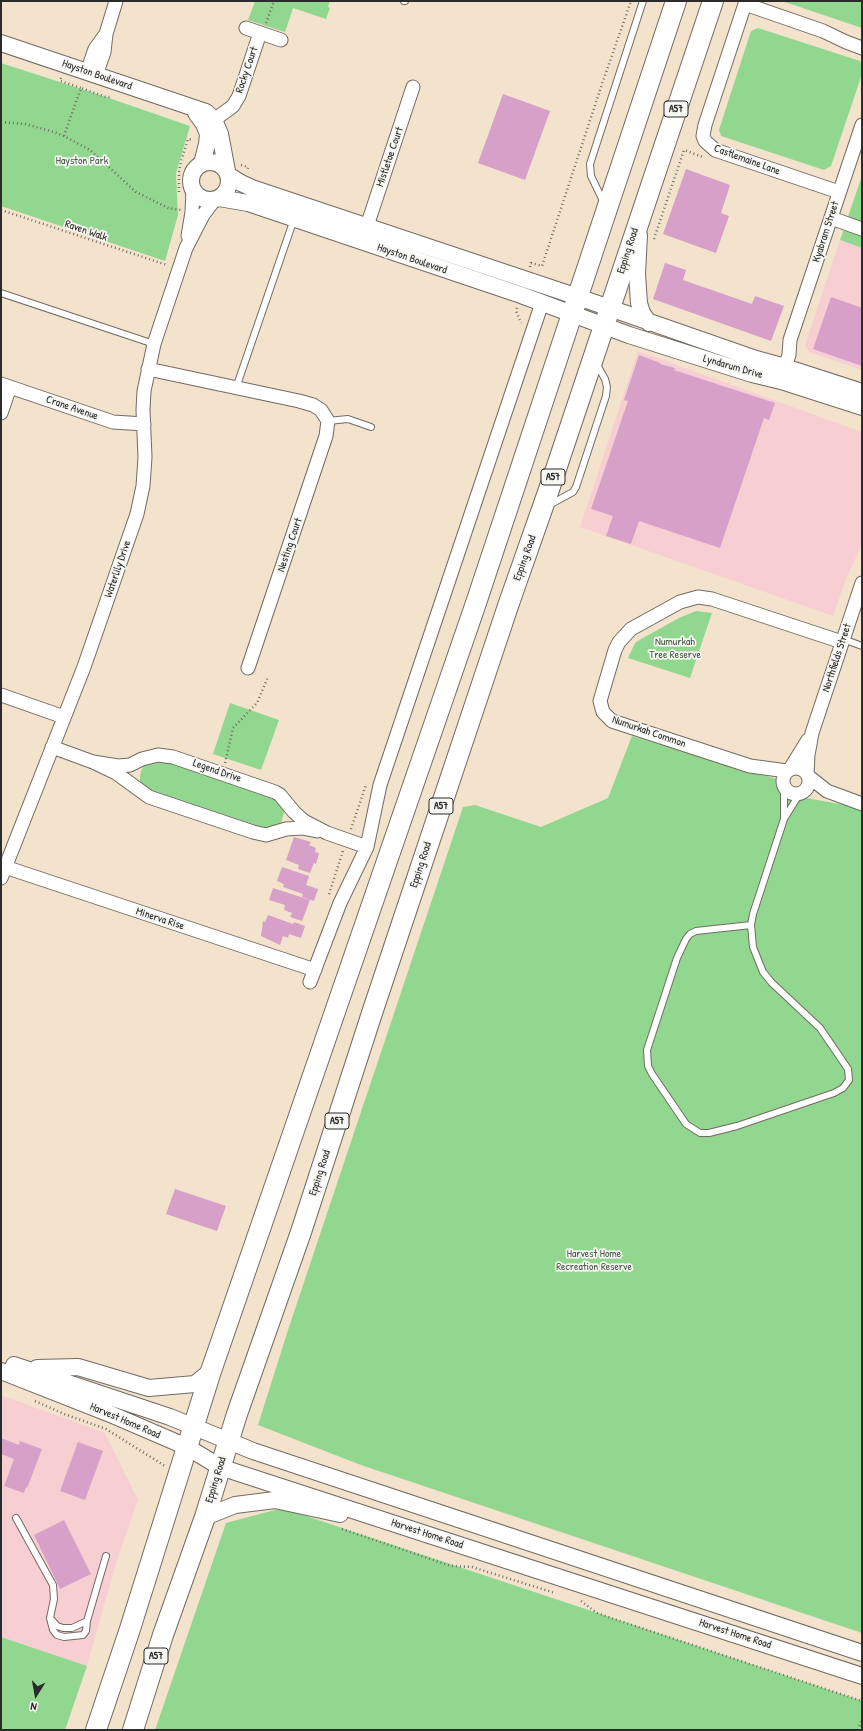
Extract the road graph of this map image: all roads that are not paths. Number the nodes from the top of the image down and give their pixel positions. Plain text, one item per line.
1 (116, 1) edge
2 (643, 1) edge
3 (676, 1) edge
4 (713, 1) edge
5 (746, 3) edge
6 (246, 28) dead end
7 (263, 28) junction
8 (823, 31) junction
9 (862, 39) edge
10 (281, 40) dead end
11 (2, 43) edge
12 (862, 48) edge
13 (92, 73) junction
14 (413, 87) dead end
15 (209, 122) junction
16 (862, 125) edge
17 (202, 164) junction
18 (231, 170) junction
19 (839, 192) junction
20 (186, 193) junction
21 (217, 199) junction
22 (607, 208) junction
23 (639, 218) junction
24 (831, 218) junction
25 (294, 219) junction
26 (366, 226) junction
27 (862, 229) edge
28 (362, 242) junction
29 (186, 248) junction
30 (547, 287) junction
31 (1, 293) edge
32 (542, 303) junction
33 (575, 306) junction
34 (607, 317) junction
35 (649, 323) junction
36 (154, 344) junction
37 (148, 369) junction
38 (779, 373) junction
39 (5, 386) edge
40 (236, 388) junction
41 (862, 392) edge
42 (862, 407) edge
43 (1, 413) edge
44 (328, 421) junction
45 (144, 424) junction
46 (371, 427) dead end
47 (862, 583) edge
48 (843, 641) junction
49 (862, 646) edge
50 (248, 668) dead end
51 (1, 695) edge
52 (64, 717) junction
53 (812, 733) junction
54 (52, 747) junction
55 (142, 759) junction
56 (94, 762) junction
57 (807, 775) junction
58 (786, 777) junction
59 (135, 786) junction
60 (802, 792) junction
61 (843, 797) junction
62 (286, 803) junction
63 (862, 804) edge
64 (784, 819) junction
65 (275, 833) junction
66 (327, 833) junction
67 (367, 847) junction
68 (3, 872) edge
69 (751, 925) junction
70 (1, 1362) edge
71 (25, 1369) junction
72 (1, 1371) edge
73 (211, 1371) junction
74 (194, 1426) junction
75 (228, 1440) junction
76 (187, 1447) junction
77 (220, 1467) junction
78 (16, 1518) dead end
79 (204, 1518) junction
80 (426, 1533) junction
81 (106, 1556) dead end
82 (50, 1618) junction
83 (87, 1621) junction
84 (862, 1653) edge
85 (862, 1676) edge
86 (96, 1730) edge
87 (133, 1730) edge

1 - 13 street
2 - 22 lane
3 - 22 main road
4 - 23 main road, Epping Road / A57
5 - 8 street
5 - 19 street, Castlemaine Lane
6 - 7 street, Rocky Court
7 - 10 street, Rocky Court
7 - 15 street, Rocky Court
8 - 9 street
8 - 12 street
11 - 13 street, Hayston Boulevard
13 - 15 street, Hayston Boulevard
14 - 26 street, Mistletoe Court
15 - 17 street, Hayston Boulevard
15 - 18 street, Hayston Boulevard
16 - 19 street, Kyabram Street
17 - 18 street
17 - 20 street
18 - 21 street
18 - 26 street, Hayston Boulevard
19 - 24 street, Kyabram Street
20 - 21 street
20 - 29 street, Waterlily Drive
21 - 25 street, Hayston Boulevard
21 - 29 street, Waterlily Drive
22 - 33 main road
23 - 34 main road, Epping Road / A57
23 - 35 street
24 - 27 street
24 - 38 street, Kyabram Street
25 - 28 street, Hayston Boulevard
25 - 40 lane
26 - 28 street
26 - 30 street, Hayston Boulevard
28 - 32 street, Hayston Boulevard
29 - 36 street, Waterlily Drive
30 - 32 street
30 - 33 street, Hayston Boulevard
31 - 36 lane
32 - 33 street, Hayston Boulevard
32 - 67 street
33 - 34 street, Hayston Boulevard
33 - 73 main road
34 - 35 street, Lyndarum Drive
34 - 38 street, Lyndarum Drive
34 - 75 main road, Epping Road / A57
35 - 38 street, Lyndarum Drive
36 - 37 street, Waterlily Drive
37 - 40 street
37 - 45 street, Waterlily Drive
38 - 41 street, Lyndarum Drive
38 - 42 street, Lyndarum Drive
39 - 43 street
39 - 45 street, Crane Avenue
40 - 44 street
44 - 46 lane
44 - 50 street, Nesting Court
45 - 52 street, Waterlily Drive
47 - 48 street, Northfields Street
48 - 49 lane
48 - 53 street, Northfields Street
48 - 58 street, Numurkah Common
51 - 52 street
52 - 54 street, Waterlily Drive
53 - 57 street, Northfields Street
53 - 58 street, Northfields Street
54 - 56 street, Legend Drive
54 - 68 street, Waterlily Drive
55 - 56 street, Legend Drive
55 - 59 street
55 - 62 street, Legend Drive
56 - 59 street, Legend Drive
57 - 58 street
57 - 60 street
57 - 61 street
58 - 60 street
58 - 64 lane
59 - 65 street, Legend Drive
60 - 61 street
60 - 64 lane
61 - 63 street
62 - 65 street
62 - 66 street, Legend Drive
64 - 69 lane
65 - 66 street, Legend Drive
66 - 67 street, Legend Drive
67 - 68 street, Minerva Rise
69 - 69 lane
70 - 71 street, Harvest Home Road
71 - 73 street
71 - 74 street, Harvest Home Road
72 - 76 street, Harvest Home Road
73 - 74 main road
74 - 75 street, Harvest Home Road
74 - 76 main road
75 - 77 main road, Epping Road / A57
75 - 84 street, Harvest Home Road
76 - 77 street, Harvest Home Road
76 - 86 main road
77 - 79 main road, Epping Road / A57
77 - 80 street, Harvest Home Road
78 - 82 lane
79 - 80 street
79 - 87 main road, Epping Road / A57
80 - 85 street, Harvest Home Road
81 - 83 lane
82 - 83 lane
82 - 83 lane

